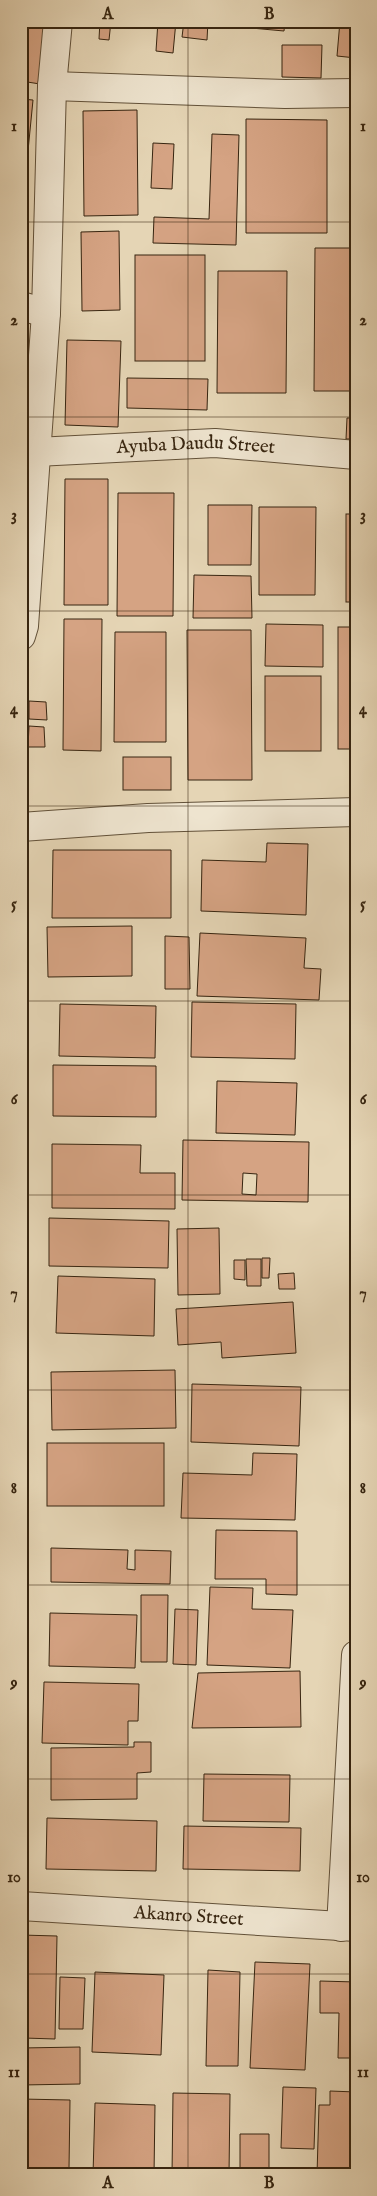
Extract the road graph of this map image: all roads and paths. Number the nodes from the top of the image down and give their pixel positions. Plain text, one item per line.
1 (58, 21) edge
2 (52, 86) junction
3 (356, 93) edge
4 (33, 310) edge
5 (36, 452) junction
6 (356, 455) edge
7 (21, 636) edge
8 (356, 812) edge
9 (21, 827) edge
10 (356, 1655) edge
11 (21, 1906) edge
12 (349, 1927) edge

1 - 2 street
2 - 3 street
2 - 4 street
4 - 5 street
5 - 6 street, Ayuba Daudu Street
5 - 7 street
8 - 9 street
10 - 12 street
11 - 12 street, Akanro Street

